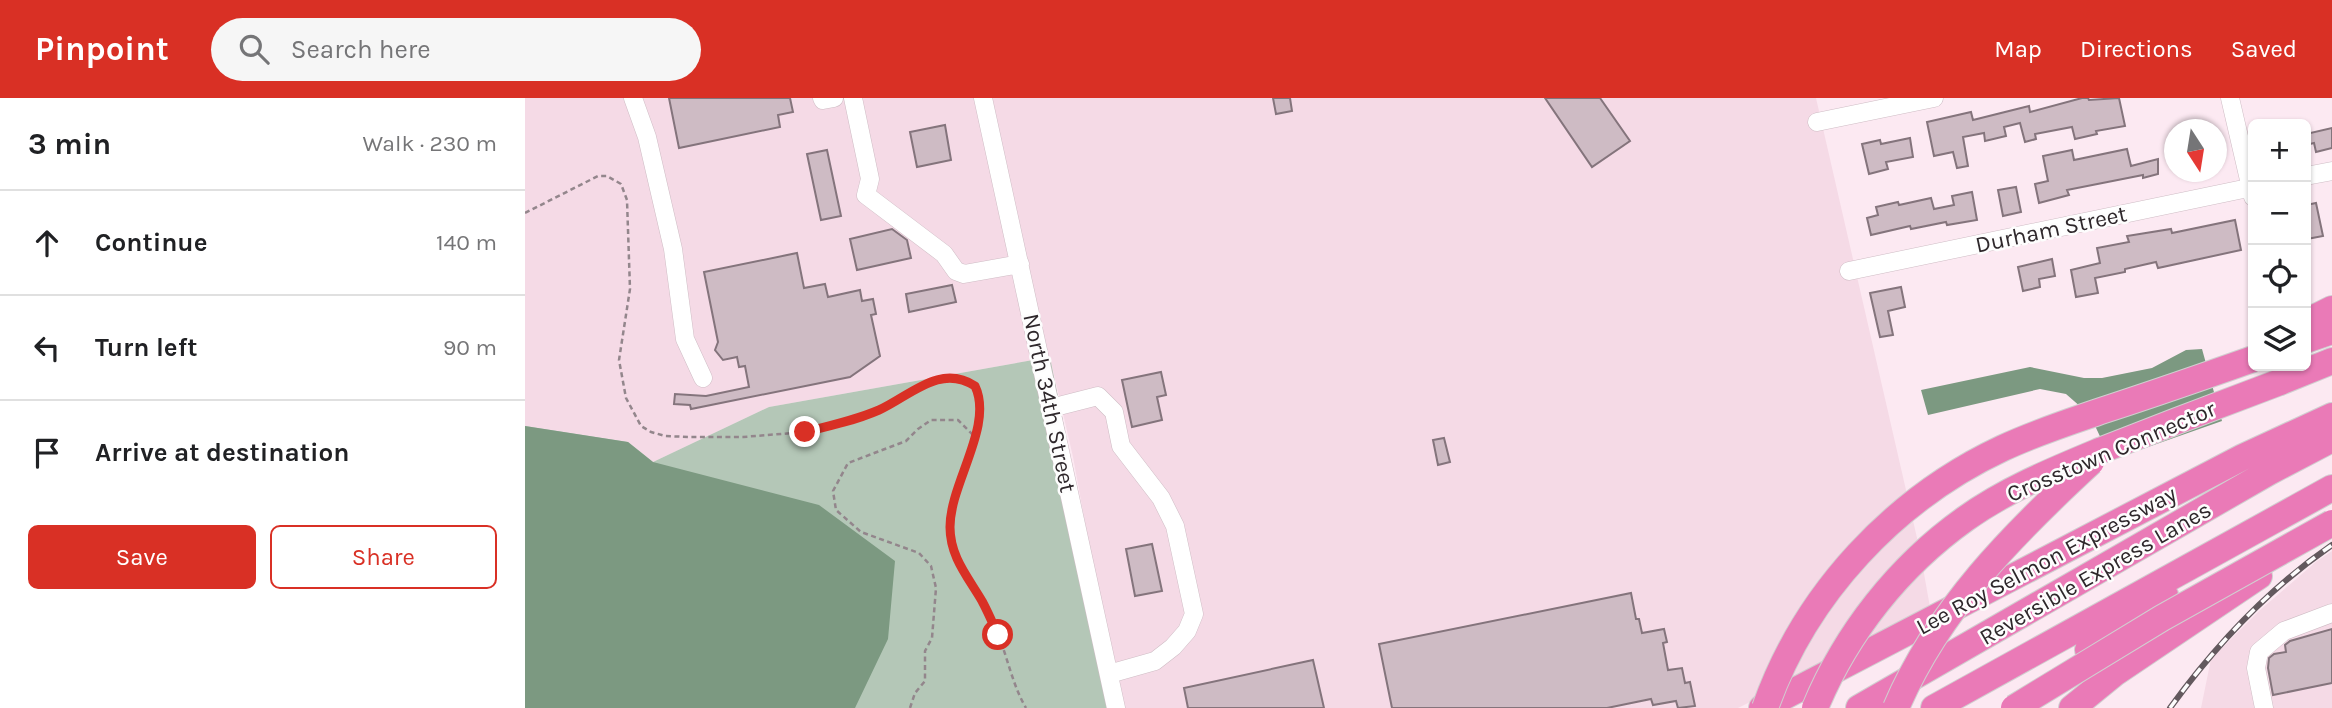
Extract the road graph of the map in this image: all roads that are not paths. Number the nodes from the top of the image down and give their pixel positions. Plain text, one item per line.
1 (633, 98) edge
2 (822, 98) edge
3 (834, 98) edge
4 (853, 98) edge
5 (983, 98) edge
6 (1934, 98) edge
7 (2230, 98) edge
8 (1817, 122) dead end
9 (2332, 171) edge
10 (2311, 175) edge
11 (2250, 182) edge
12 (2248, 192) edge
13 (1020, 264) junction
14 (1849, 271) dead end
15 (2332, 309) edge
16 (2311, 320) edge
17 (2332, 331) edge
18 (2311, 338) edge
19 (2248, 352) edge
20 (2248, 361) edge
21 (2332, 361) edge
22 (703, 378) dead end
23 (1051, 408) junction
24 (2332, 416) edge
25 (2332, 439) edge
26 (2332, 488) edge
27 (2332, 524) edge
28 (2236, 542) junction
29 (2332, 613) edge
30 (1109, 674) junction
31 (1945, 702) edge
32 (2258, 707) edge
33 (1116, 708) edge
34 (1763, 708) edge
35 (1815, 708) edge
36 (1859, 708) edge
37 (1896, 708) edge
38 (2014, 708) edge
39 (2028, 708) edge
40 (2072, 708) edge

1 - 22 street
2 - 3 street
4 - 13 street
5 - 13 street, North 34th Street
6 - 8 street
7 - 11 street
9 - 10 street
12 - 14 street, Durham Street
13 - 23 street, North 34th Street
15 - 16 highway
17 - 18 highway
19 - 37 highway, bridge
20 - 34 highway, bridge
21 - 35 highway, Crosstown Connector, bridge
23 - 30 street, North 34th Street
23 - 30 street
24 - 34 highway, Lee Roy Selmon Expressway, bridge
25 - 36 highway, Reversible Express Lanes, bridge
26 - 28 highway
27 - 38 highway, bridge
27 - 40 highway, bridge
28 - 31 highway
28 - 39 highway
29 - 32 street
30 - 33 street, North 34th Street

